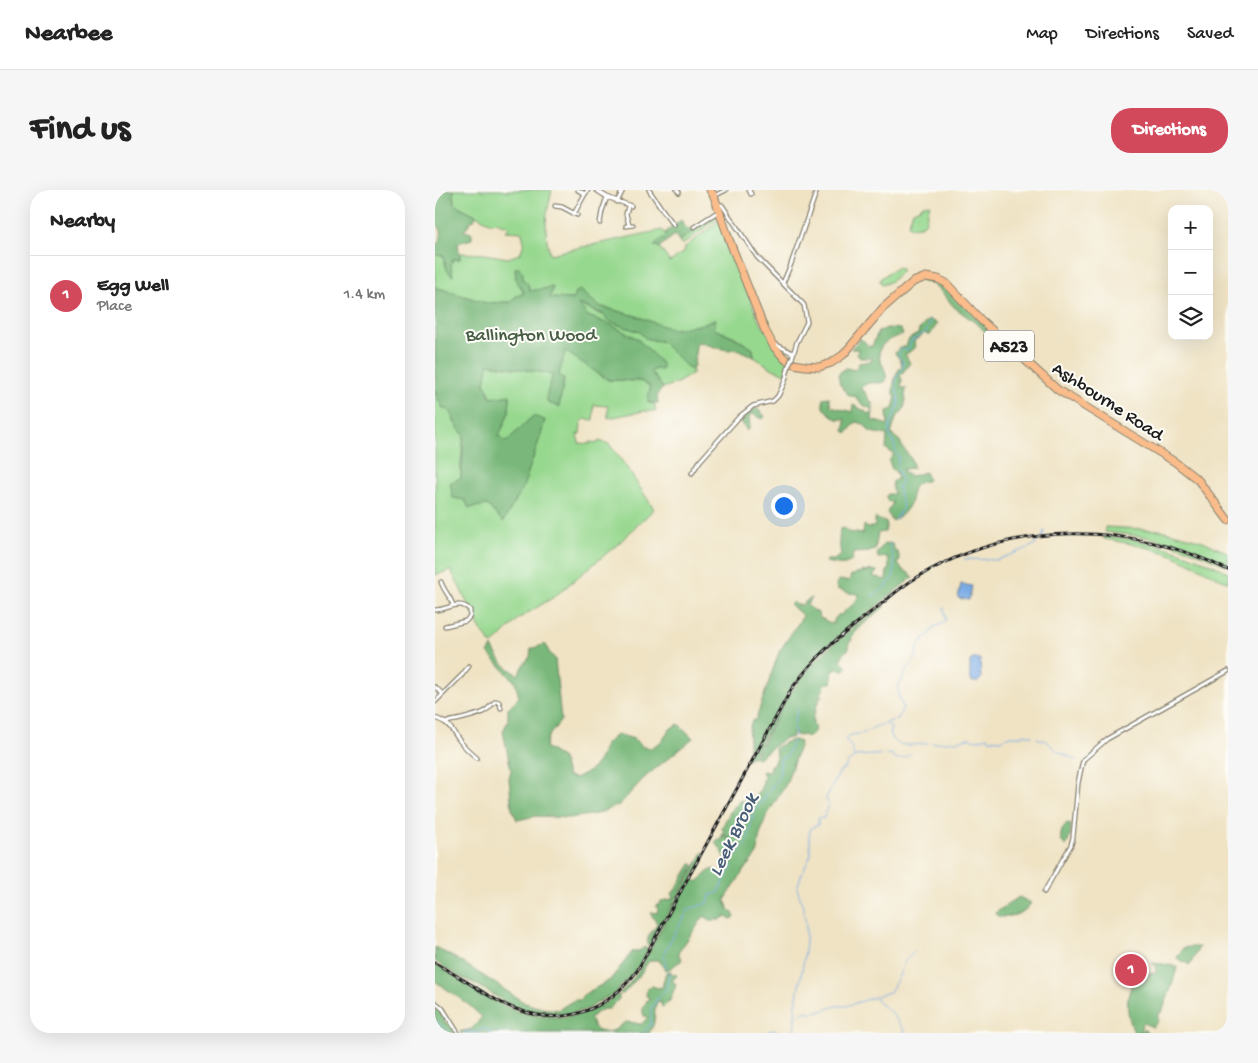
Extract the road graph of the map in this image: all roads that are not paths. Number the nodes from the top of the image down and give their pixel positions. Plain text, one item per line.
1 (578, 190) edge
2 (589, 190) edge
3 (596, 190) edge
4 (649, 190) edge
5 (727, 190) edge
6 (817, 190) edge
7 (623, 191) edge
8 (585, 194) junction
9 (607, 197) junction
10 (715, 200) edge
11 (617, 202) junction
12 (557, 207) dead end
13 (602, 221) dead end
14 (629, 225) dead end
15 (674, 225) dead end
16 (694, 227) dead end
17 (783, 283) junction
18 (774, 344) junction
19 (793, 353) junction
20 (692, 473) dead end
21 (1228, 520) edge
22 (441, 582) dead end
23 (453, 605) junction
24 (435, 610) edge
25 (445, 626) dead end
26 (469, 666) dead end
27 (1228, 671) edge
28 (435, 687) edge
29 (443, 694) junction
30 (435, 702) edge
31 (501, 708) dead end
32 (435, 718) edge
33 (446, 723) junction
34 (477, 758) dead end
35 (1044, 892) dead end
36 (435, 1002) edge
37 (457, 1032) edge

1 - 8 street
2 - 8 street
3 - 9 street
4 - 15 street
5 - 10 street
6 - 17 street
7 - 11 street
8 - 12 street
9 - 11 street
9 - 13 street
10 - 16 street
10 - 17 street
10 - 18 highway, Ashbourne Road / A523
11 - 14 street
17 - 19 street
18 - 19 street
18 - 21 highway, Ashbourne Road / A523
19 - 20 street, bridge
22 - 23 street
23 - 24 street
23 - 25 street
26 - 29 street
27 - 35 street
28 - 29 street
29 - 30 street
31 - 33 street
32 - 33 street
33 - 34 street
36 - 37 street

